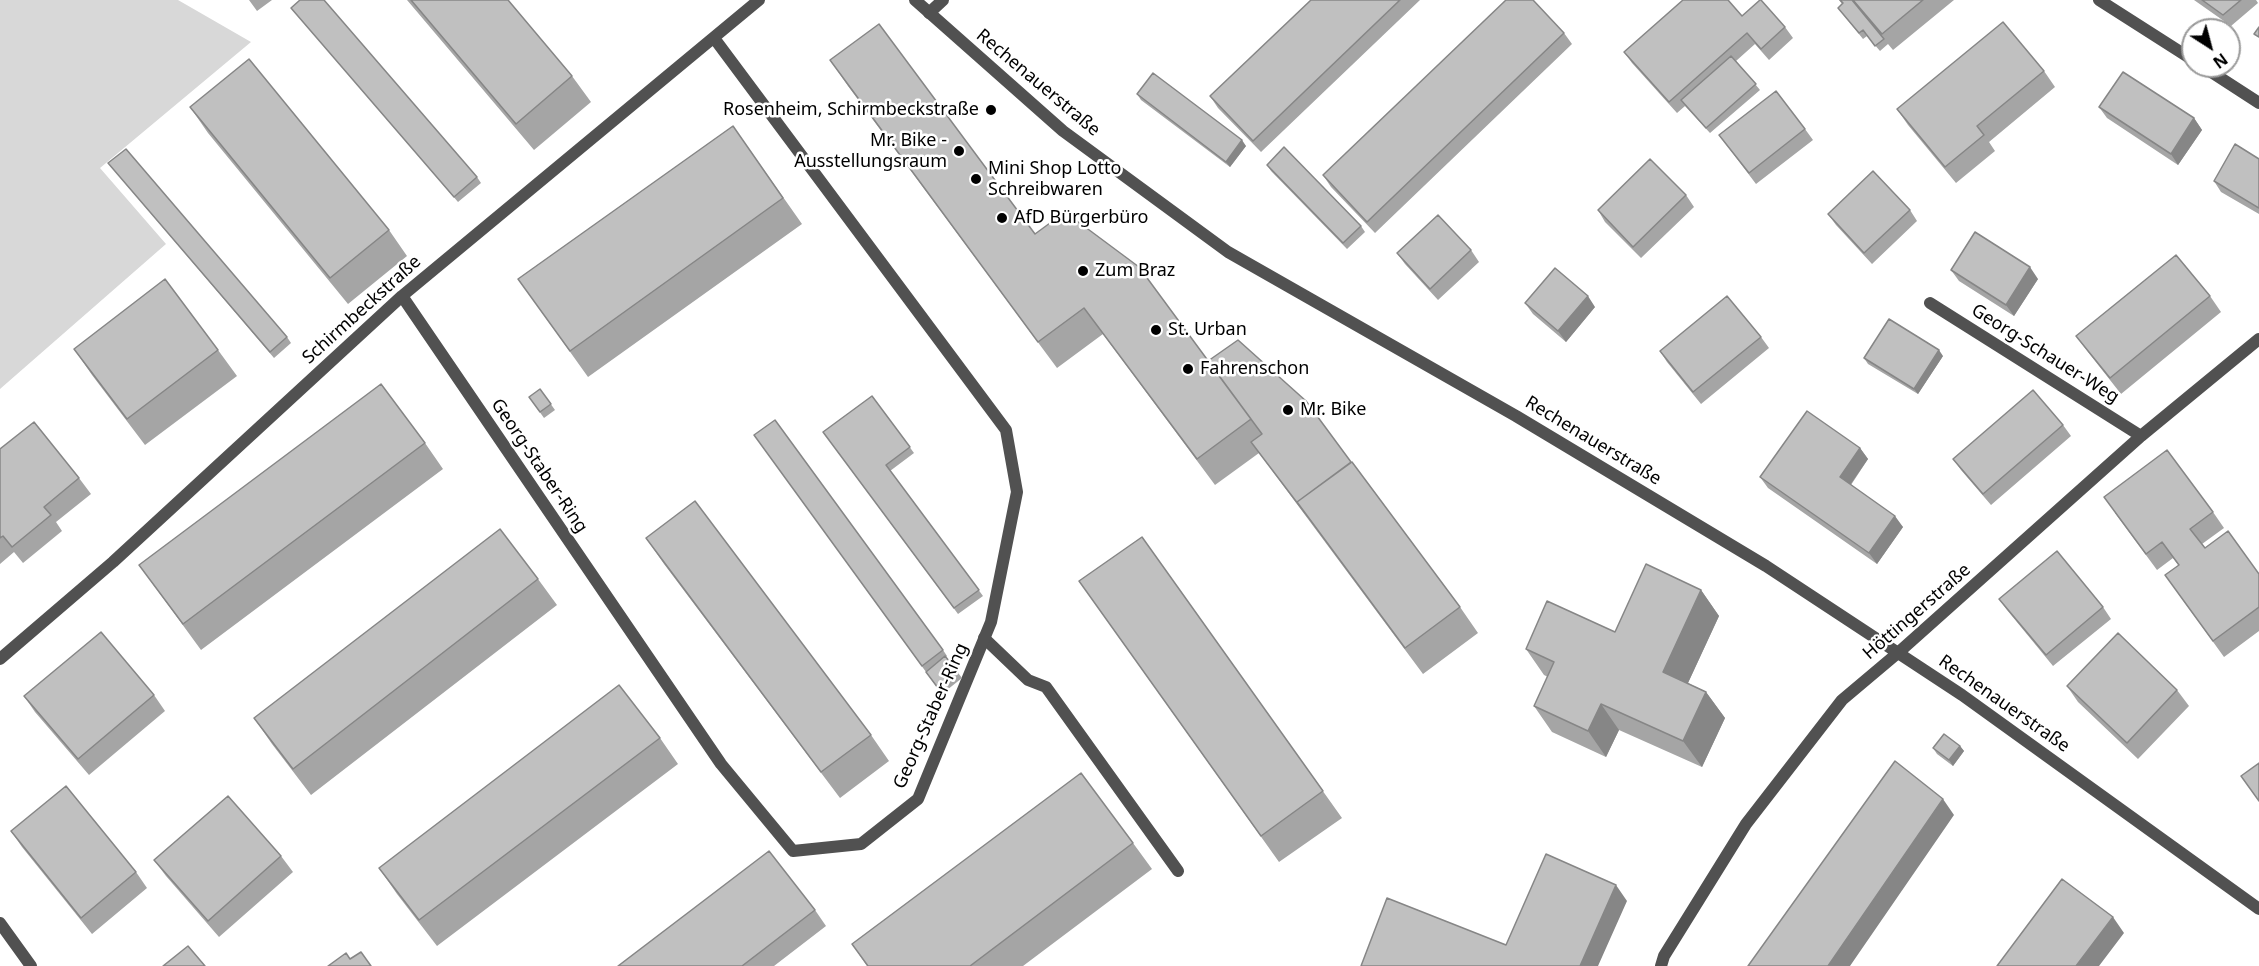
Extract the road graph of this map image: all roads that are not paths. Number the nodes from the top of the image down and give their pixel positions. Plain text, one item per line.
1 (759, 0) edge
2 (915, 0) edge
3 (943, 0) edge
4 (2099, 0) edge
5 (929, 13) junction
6 (714, 38) junction
7 (2181, 52) edge
8 (2220, 78) edge
9 (2259, 103) edge
10 (402, 296) junction
11 (1930, 303) dead end
12 (2259, 339) edge
13 (2141, 436) junction
14 (984, 638) junction
15 (1899, 652) junction
16 (0, 659) edge
17 (1179, 871) dead end
18 (2259, 909) edge
19 (0, 923) edge
20 (31, 966) edge
21 (1661, 966) edge

1 - 6 street, Schirmbeckstraße
2 - 5 street, Rechenauerstraße
3 - 5 street
4 - 7 street
5 - 15 street, Rechenauerstraße
6 - 10 street, Schirmbeckstraße
6 - 14 street, Georg-Staber-Ring
8 - 9 street
10 - 14 street, Georg-Staber-Ring
10 - 16 street, Schirmbeckstraße
11 - 13 street, Georg-Schauer-Weg
12 - 13 street, Höttingerstraße
13 - 15 street, Höttingerstraße
14 - 17 street
15 - 18 street, Rechenauerstraße
15 - 21 street, Höttingerstraße
19 - 20 street

